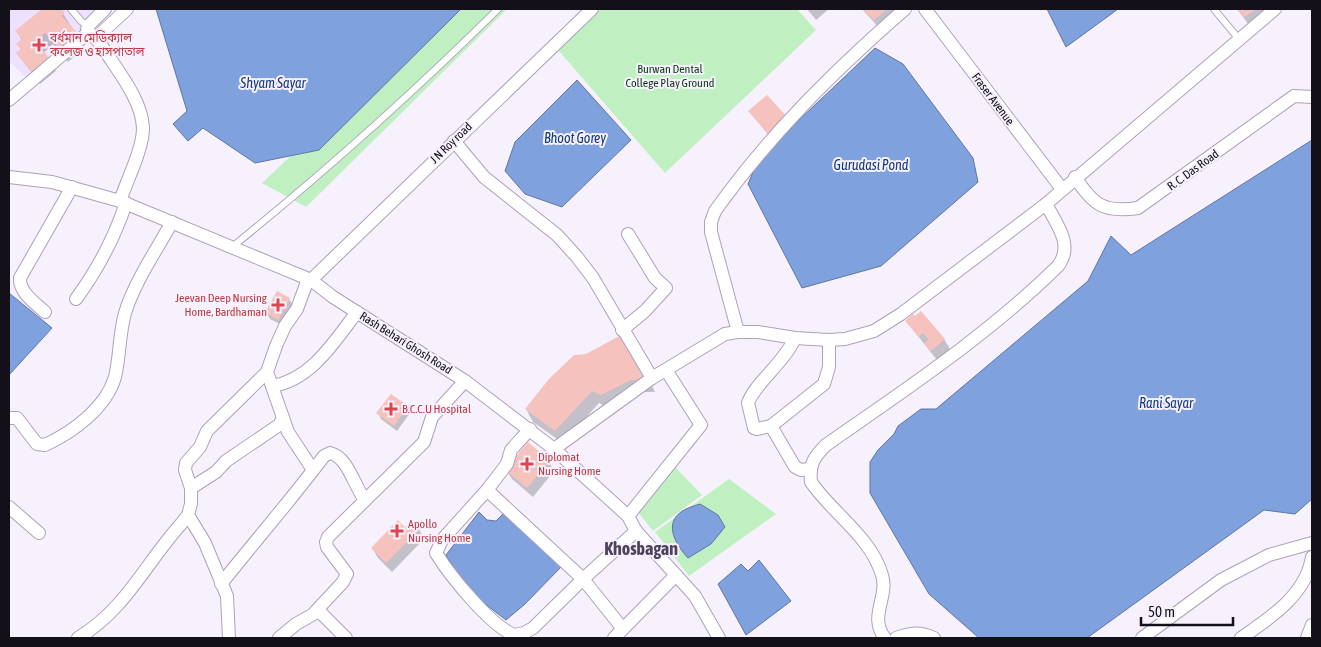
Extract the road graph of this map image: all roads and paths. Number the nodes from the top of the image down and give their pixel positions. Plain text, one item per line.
1 (71, 9) edge
2 (105, 9) edge
3 (127, 9) edge
4 (498, 9) edge
5 (592, 9) edge
6 (905, 9) edge
7 (925, 9) edge
8 (1214, 9) edge
9 (1275, 9) edge
10 (91, 32) junction
11 (1238, 38) junction
12 (1312, 97) edge
13 (9, 100) edge
14 (454, 141) junction
15 (9, 177) edge
16 (1075, 177) junction
17 (72, 187) junction
18 (1062, 189) junction
19 (123, 202) junction
20 (1046, 204) junction
21 (172, 222) junction
22 (628, 234) dead end
23 (231, 248) junction
24 (310, 279) junction
25 (76, 299) dead end
26 (45, 312) dead end
27 (357, 312) junction
28 (622, 330) junction
29 (738, 332) junction
30 (795, 338) junction
31 (829, 340) junction
32 (666, 370) junction
33 (268, 372) junction
34 (652, 378) junction
35 (465, 381) junction
36 (272, 386) junction
37 (9, 418) edge
38 (284, 418) junction
39 (771, 426) junction
40 (530, 429) junction
41 (554, 449) junction
42 (810, 469) junction
43 (313, 470) junction
44 (191, 488) junction
45 (487, 490) junction
46 (365, 500) junction
47 (9, 506) edge
48 (188, 515) junction
49 (628, 516) junction
50 (636, 531) junction
51 (39, 533) dead end
52 (1312, 543) edge
53 (1312, 557) edge
54 (676, 575) junction
55 (583, 579) junction
56 (221, 584) junction
57 (315, 612) junction
58 (1312, 625) edge
59 (618, 634) edge
60 (516, 637) edge
61 (78, 638) edge
62 (229, 638) edge
63 (279, 638) edge
64 (346, 638) edge
65 (720, 638) edge
66 (885, 638) edge
67 (896, 638) edge
68 (934, 638) edge
69 (1142, 638) edge
70 (1241, 638) edge
71 (1307, 638) edge

1 - 10 lane
2 - 10 street
3 - 10 street
4 - 23 lane
5 - 14 street, J N Roy road
6 - 29 street
7 - 18 street, Fraser Avenue
8 - 11 lane
9 - 11 street
10 - 13 street
10 - 19 street
11 - 16 street
12 - 16 street, R. C. Das Road
14 - 24 street, J N Roy road
14 - 28 street
15 - 17 street, Rash Behari Ghosh Road
16 - 18 street
17 - 19 street, Rash Behari Ghosh Road
17 - 26 street
18 - 20 street
19 - 21 street, Rash Behari Ghosh Road
19 - 25 street
20 - 31 street
20 - 42 street
21 - 23 street, Rash Behari Ghosh Road
21 - 37 street
22 - 28 street
23 - 24 street, Rash Behari Ghosh Road
24 - 27 street, Rash Behari Ghosh Road
24 - 33 street
27 - 35 street, Rash Behari Ghosh Road
27 - 36 street
28 - 34 street
29 - 30 street
29 - 32 street
30 - 31 street
30 - 39 street
31 - 39 street
32 - 34 street
32 - 49 street
33 - 36 street
33 - 44 street
34 - 41 street
35 - 40 street, Rash Behari Ghosh Road
35 - 46 street
36 - 38 street
38 - 43 street
38 - 44 street
39 - 42 street
40 - 41 street, Rash Behari Ghosh Road
40 - 45 street
41 - 49 street, Rash Behari Ghosh Road
42 - 66 street
43 - 46 street
43 - 56 street
44 - 48 street
45 - 55 street
45 - 60 street
46 - 57 street
47 - 51 street
48 - 56 street
48 - 61 street
49 - 50 street, Rash Behari Ghosh Road
50 - 54 street, Rash Behari Ghosh Road
50 - 55 street
52 - 69 street
53 - 70 street
54 - 59 street
54 - 65 street, Rash Behari Ghosh Road
55 - 59 street
55 - 60 street
56 - 62 street
57 - 63 street
57 - 64 street
58 - 71 street
67 - 68 street

